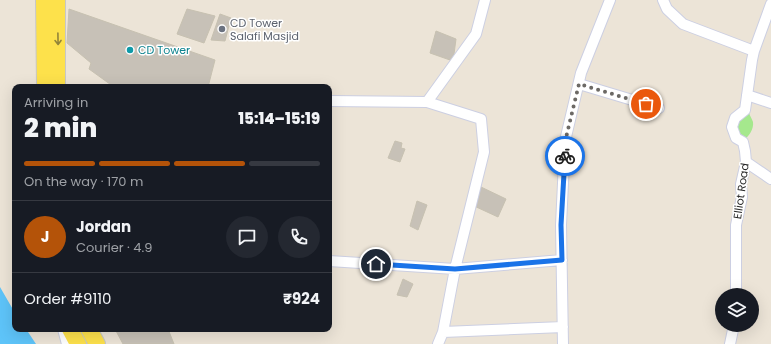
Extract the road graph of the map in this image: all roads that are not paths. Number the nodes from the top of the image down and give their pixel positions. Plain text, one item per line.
1 (44, 0) edge
2 (57, 0) edge
3 (485, 0) edge
4 (610, 0) edge
5 (663, 0) edge
6 (771, 4) edge
7 (767, 25) edge
8 (754, 51) junction
9 (45, 84) edge
10 (57, 84) edge
11 (579, 84) junction
12 (747, 95) junction
13 (332, 101) edge
14 (427, 102) junction
15 (771, 103) edge
16 (659, 108) dead end
17 (746, 162) junction
18 (771, 179) edge
19 (562, 260) junction
20 (332, 261) edge
21 (455, 269) junction
22 (736, 288) edge
23 (563, 327) junction
24 (64, 332) edge
25 (72, 332) edge
26 (91, 332) edge
27 (443, 332) junction
28 (733, 332) edge
29 (67, 344) edge
30 (78, 344) edge
31 (97, 344) edge
32 (438, 344) edge
33 (563, 344) edge
34 (730, 344) edge

1 - 9 main road
2 -> 10 main road
3 - 14 street
4 - 11 street
5 - 8 street
6 - 7 street, Elliot Road
7 - 8 street, Elliot Road
8 - 12 street, Elliot Road
11 - 16 street
11 - 19 street
12 - 15 street
12 - 17 street, Elliot Road
13 - 14 street
14 - 21 street
17 - 18 street
17 - 22 street, Elliot Road
19 - 21 street
19 - 23 street
20 - 21 street
21 - 27 street
23 - 27 street
23 - 33 street
24 - 29 street
25 - 30 main road
26 - 31 main road
27 - 32 street
28 - 34 street

